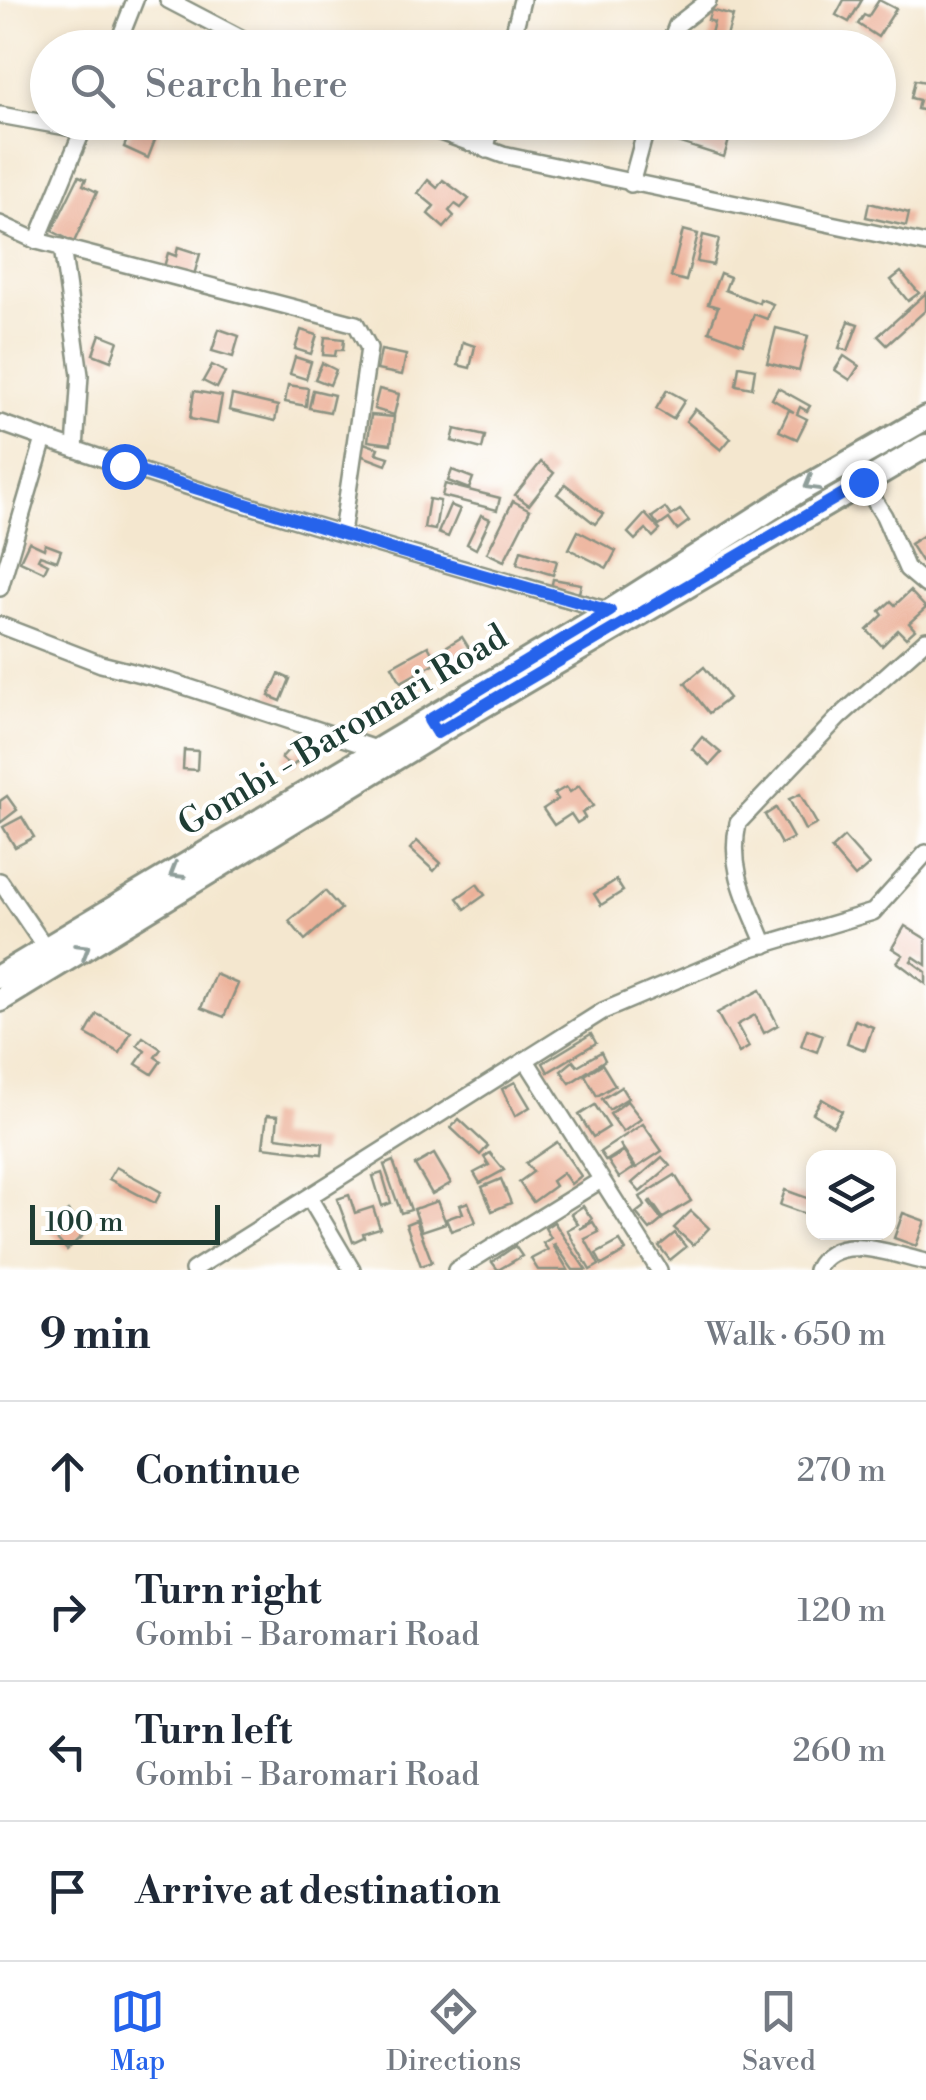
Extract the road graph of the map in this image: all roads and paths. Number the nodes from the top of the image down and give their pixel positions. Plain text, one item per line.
1 (135, 0) edge
2 (168, 0) edge
3 (522, 0) edge
4 (708, 1) edge
5 (123, 30) edge
6 (226, 30) edge
7 (514, 30) edge
8 (675, 30) edge
9 (0, 114) edge
10 (30, 118) edge
11 (79, 140) edge
12 (460, 140) edge
13 (488, 140) edge
14 (643, 140) edge
15 (486, 150) junction
16 (632, 184) junction
17 (0, 224) edge
18 (36, 240) junction
19 (926, 244) edge
20 (62, 247) junction
21 (926, 418) edge
22 (0, 423) edge
23 (44, 439) junction
24 (926, 446) edge
25 (75, 448) junction
26 (863, 482) junction
27 (342, 533) junction
28 (926, 585) edge
29 (0, 588) edge
30 (610, 611) junction
31 (0, 625) edge
32 (926, 640) edge
33 (433, 727) junction
34 (379, 750) junction
35 (926, 853) edge
36 (0, 881) edge
37 (766, 945) junction
38 (47, 950) junction
39 (0, 976) edge
40 (0, 1000) edge
41 (526, 1062) junction
42 (601, 1180) junction
43 (310, 1199) junction
44 (481, 1254) junction
45 (926, 1262) edge
46 (193, 1270) edge
47 (352, 1270) edge
48 (456, 1270) edge
49 (490, 1270) edge
50 (659, 1270) edge
51 (816, 1270) edge

1 - 5 street
2 - 6 street
3 - 7 street
4 - 8 street
9 - 10 street
11 - 18 street
12 - 15 street
13 - 15 street
14 - 16 street
15 - 16 street
16 - 19 street
17 - 18 street
18 - 20 street
20 - 25 street
20 - 27 street
21 -> 30 main road, Gombi - Baromari Road
22 - 23 street
23 - 25 street
23 - 29 street
24 - 26 main road, Gombi - Baromari Road
25 - 27 street
26 - 28 street
26 - 33 main road, Gombi - Baromari Road
27 - 30 street
30 - 33 main road, Gombi - Baromari Road
31 - 34 street
32 - 37 street
33 - 34 main road, Gombi - Baromari Road
40 -> 33 main road, Gombi - Baromari Road
34 -> 38 main road, Gombi - Baromari Road
35 - 37 street
36 - 38 street
37 - 41 street
38 - 39 main road, Gombi - Baromari Road
41 - 42 street
41 - 43 street
42 - 44 street
42 - 50 street
43 - 46 street
43 - 47 street
44 - 48 street
44 - 49 street
45 - 51 street

